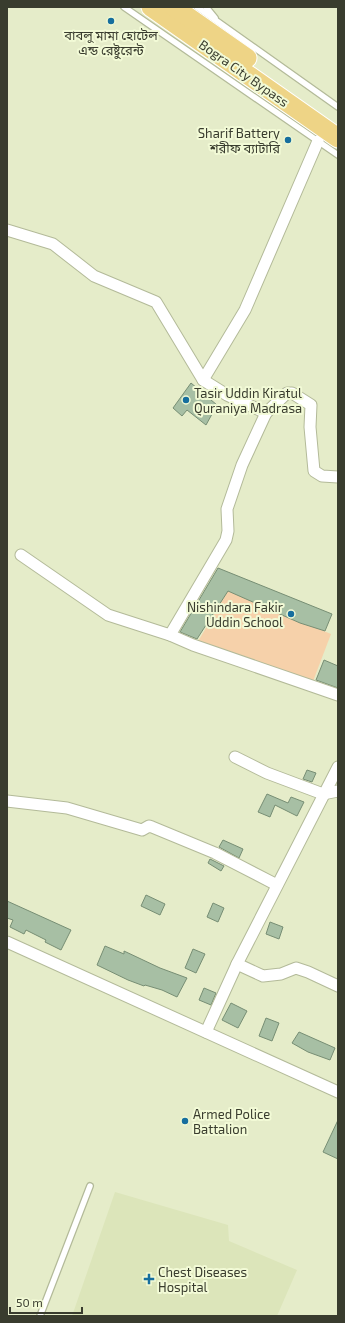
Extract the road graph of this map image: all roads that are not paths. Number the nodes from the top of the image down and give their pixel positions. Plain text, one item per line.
1 (124, 7) edge
2 (151, 7) edge
3 (174, 7) edge
4 (197, 7) edge
5 (206, 7) edge
6 (219, 23) junction
7 (338, 107) edge
8 (338, 124) edge
9 (338, 138) edge
10 (318, 141) junction
11 (338, 155) edge
12 (7, 230) edge
13 (203, 380) junction
14 (266, 413) junction
15 (338, 477) edge
16 (21, 555) dead end
17 (170, 635) junction
18 (338, 695) edge
19 (235, 757) dead end
20 (338, 767) edge
21 (338, 791) edge
22 (323, 794) junction
23 (7, 801) edge
24 (277, 885) junction
25 (7, 942) edge
26 (237, 964) junction
27 (338, 986) edge
28 (206, 1032) junction
29 (338, 1092) edge
30 (90, 1186) dead end
31 (40, 1316) edge

1 - 10 lane
2 - 9 highway, Bogra City Bypass
3 - 8 highway, Bogra City Bypass
4 - 6 lane
5 - 6 lane
6 - 7 lane
10 - 11 lane
10 - 13 street
12 - 13 street
13 - 14 street
14 - 15 street
14 - 17 street
16 - 17 street
17 - 18 street
19 - 22 street
20 - 22 street
21 - 22 street
22 - 24 street
23 - 24 street
24 - 26 street
25 - 28 street
26 - 27 street
26 - 28 street
28 - 29 street
30 - 31 lane

